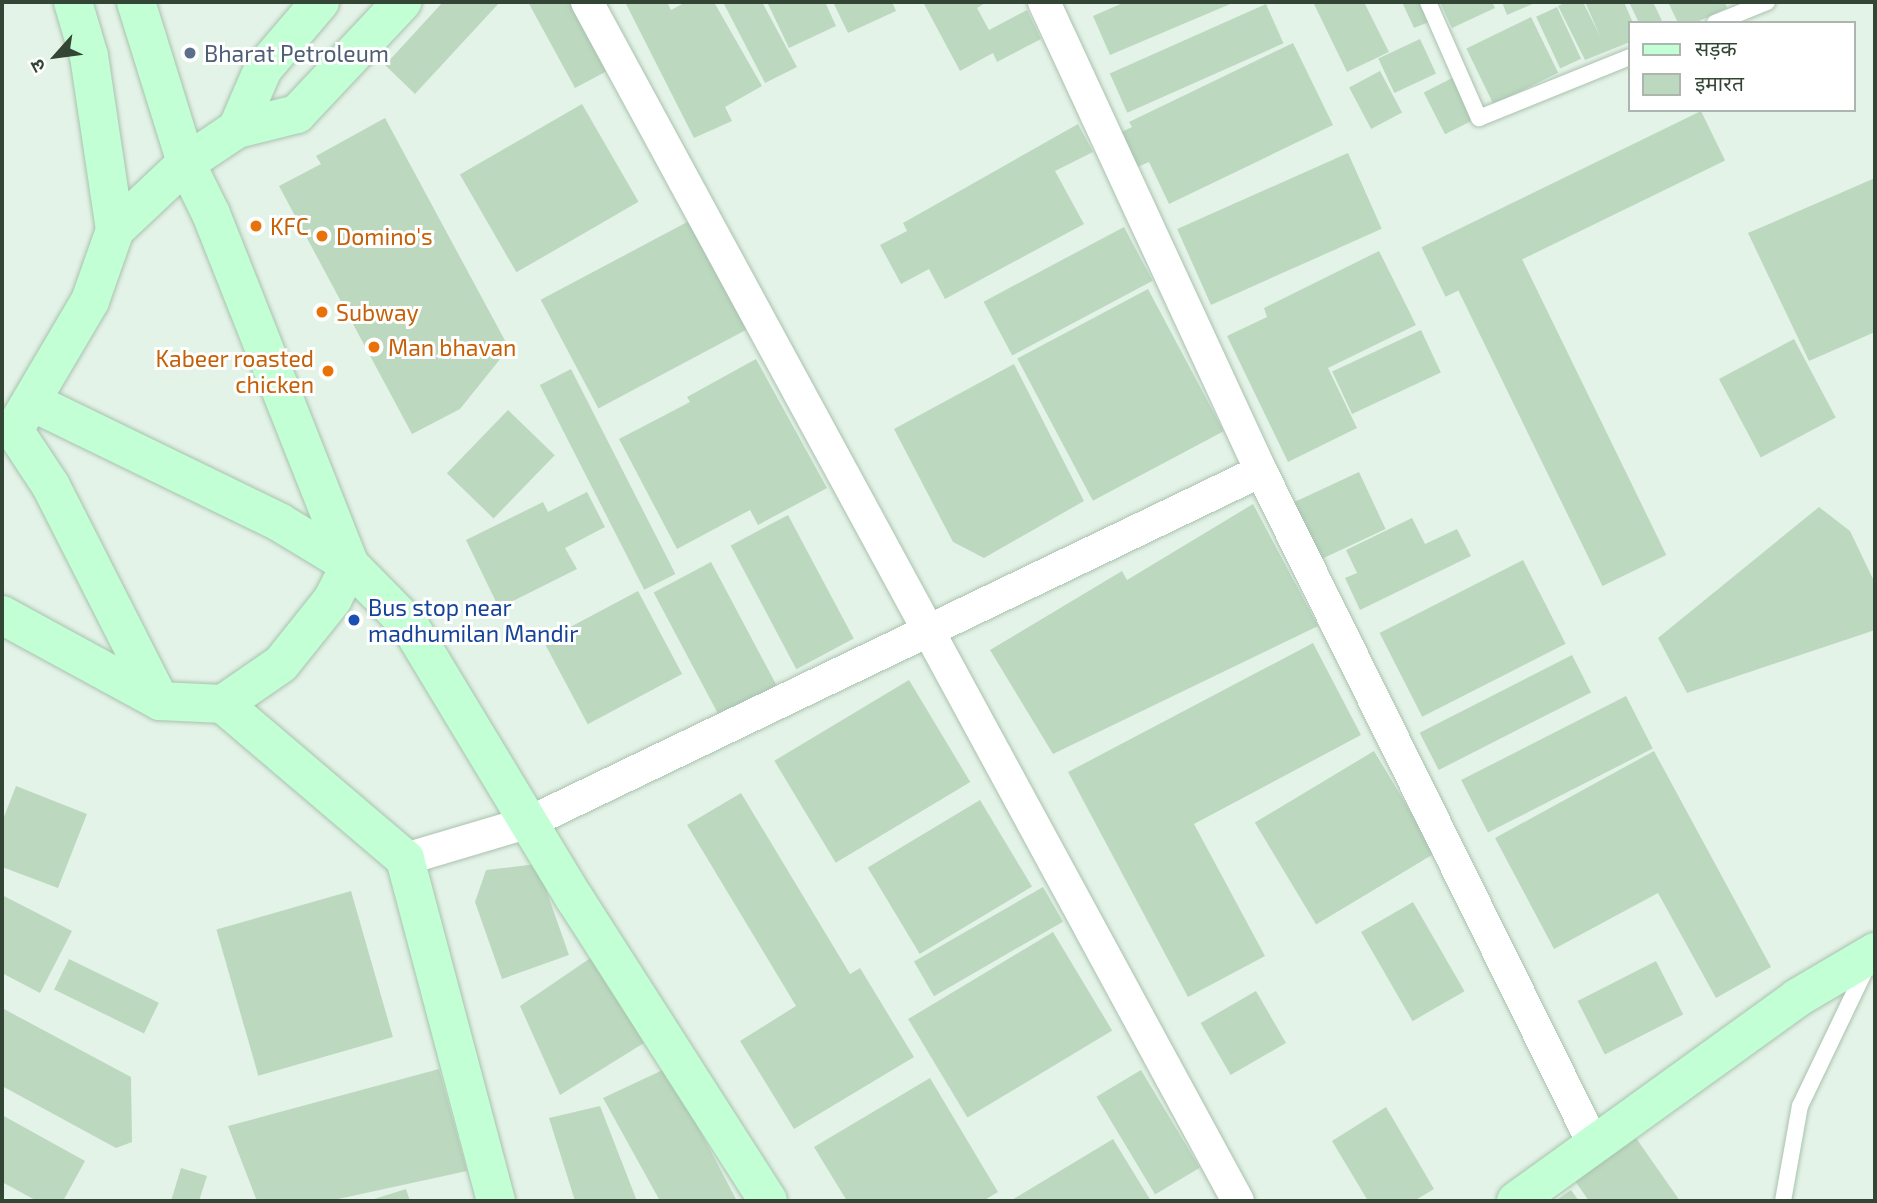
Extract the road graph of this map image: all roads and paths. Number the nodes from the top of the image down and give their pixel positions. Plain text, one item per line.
1 (74, 2) edge
2 (136, 2) edge
3 (320, 2) edge
4 (402, 2) edge
5 (587, 2) edge
6 (1044, 2) edge
7 (1428, 2) edge
8 (1767, 2) edge
9 (1720, 21) edge
10 (1629, 57) edge
11 (237, 129) junction
12 (186, 163) junction
13 (115, 230) junction
14 (16, 429) edge
15 (1261, 471) junction
16 (351, 565) junction
17 (2, 615) edge
18 (925, 631) junction
19 (160, 701) junction
20 (223, 704) junction
21 (530, 821) junction
22 (405, 859) junction
23 (1874, 953) edge
24 (1594, 1145) junction
25 (496, 1201) edge
26 (768, 1201) edge
27 (1238, 1201) edge
28 (1516, 1201) edge
29 (1783, 1201) edge

1 - 13 main road
2 - 12 main road
3 - 11 main road
4 - 11 main road
5 - 18 street
6 - 15 street
7 - 10 lane
8 - 9 lane
11 - 12 main road
12 - 13 main road
12 - 16 main road
13 - 14 main road
14 - 16 main road
14 - 19 main road
15 - 18 street
15 - 24 street
16 - 20 main road
16 - 21 main road
17 - 19 main road
18 - 21 street
18 - 27 street
19 - 20 main road
20 - 22 main road
21 - 22 street
21 - 26 main road
22 - 25 main road
23 - 24 main road
23 - 29 lane
24 - 28 main road

